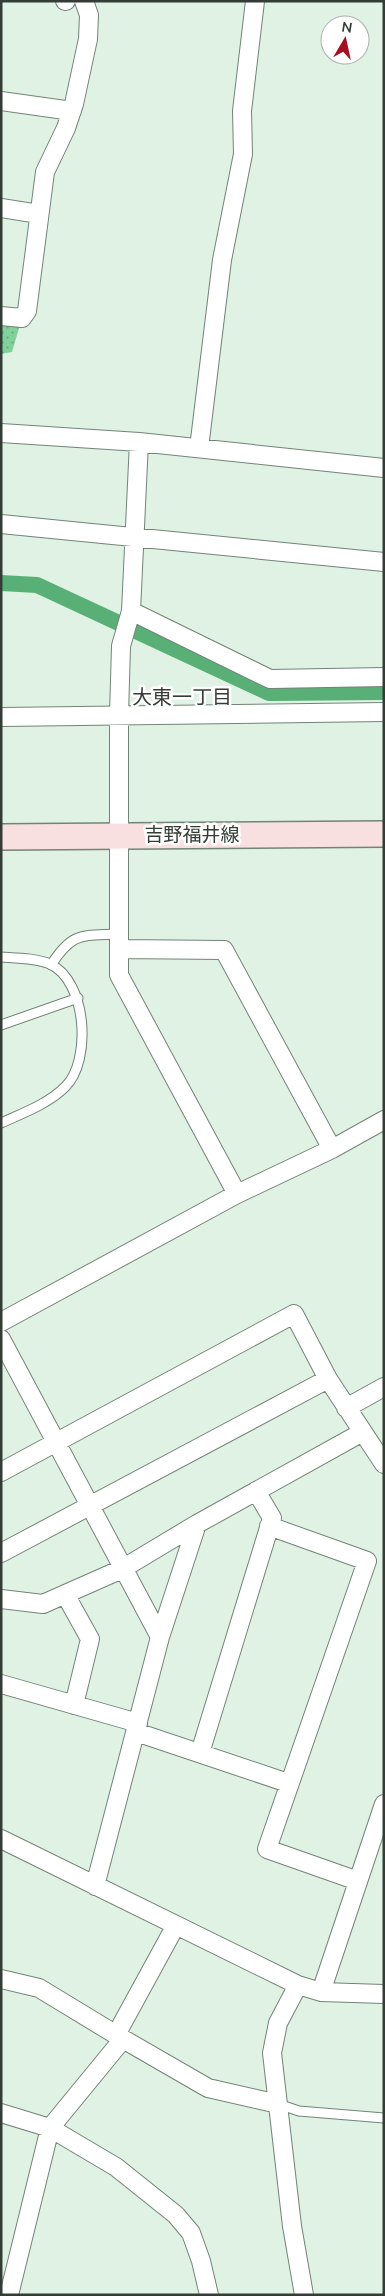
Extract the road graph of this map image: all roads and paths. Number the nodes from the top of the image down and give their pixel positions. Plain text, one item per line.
1 (84, 1) edge
2 (255, 1) edge
3 (1, 101) edge
4 (72, 111) junction
5 (1, 208) edge
6 (40, 214) junction
7 (1, 316) edge
8 (1, 433) edge
9 (139, 442) junction
10 (199, 448) junction
11 (384, 468) edge
12 (1, 524) edge
13 (134, 538) junction
14 (384, 562) edge
15 (131, 611) junction
16 (384, 677) edge
17 (384, 712) edge
18 (119, 715) junction
19 (1, 716) edge
20 (384, 834) edge
21 (120, 835) junction
22 (1, 837) edge
23 (120, 941) junction
24 (1, 957) edge
25 (51, 964) junction
26 (78, 998) junction
27 (1, 1025) edge
28 (384, 1120) edge
29 (1, 1123) edge
30 (332, 1149) junction
31 (237, 1194) junction
32 (1, 1322) edge
33 (1, 1339) edge
34 (328, 1379) junction
35 (384, 1387) edge
36 (346, 1408) junction
37 (361, 1433) junction
38 (56, 1442) junction
39 (384, 1464) edge
40 (1, 1472) edge
41 (256, 1491) junction
42 (89, 1505) junction
43 (197, 1524) junction
44 (270, 1526) junction
45 (1, 1553) edge
46 (122, 1568) junction
47 (65, 1594) junction
48 (1, 1599) edge
49 (160, 1637) junction
50 (1, 1684) edge
51 (74, 1705) junction
52 (137, 1728) junction
53 (200, 1754) junction
54 (288, 1783) junction
55 (384, 1804) edge
56 (1, 1839) edge
57 (358, 1881) junction
58 (95, 1886) junction
59 (176, 1925) junction
60 (1, 1979) edge
61 (298, 1985) junction
62 (321, 1992) junction
63 (384, 1994) edge
64 (120, 2036) junction
65 (278, 2104) junction
66 (1, 2113) edge
67 (384, 2118) edge
68 (50, 2128) junction
69 (9, 2255) edge
70 (9, 2295) edge
71 (208, 2295) edge
72 (304, 2295) edge

1 - 4 street
2 - 10 street
3 - 4 street
4 - 6 street
5 - 6 street
6 - 7 street
8 - 9 street
9 - 10 street
9 - 13 street
10 - 11 street
12 - 13 street
13 - 14 street
13 - 15 street
15 - 16 street
15 - 18 street
17 - 18 street
18 - 19 street
18 - 21 street
20 - 21 main road, 吉野福井線
21 - 22 main road, 吉野福井線
21 - 23 street
23 - 25 lane
23 - 30 street
23 - 31 street
24 - 25 lane
25 - 26 lane
26 - 27 lane
26 - 29 lane
28 - 30 street
30 - 31 street
31 - 32 street
33 - 38 street
34 - 36 street
34 - 38 street
34 - 42 street
35 - 36 street
36 - 37 street
37 - 39 street
37 - 41 street
38 - 40 street
38 - 42 street
41 - 43 street
41 - 44 street
42 - 45 street
42 - 46 street
43 - 46 street
43 - 49 street
44 - 53 street
44 - 54 street
46 - 47 street
46 - 49 street
47 - 48 street
47 - 51 street
49 - 52 street
50 - 51 street
51 - 52 street
52 - 53 street
52 - 58 street
53 - 54 street
54 - 57 street
55 - 57 street
56 - 58 street
57 - 62 street
58 - 59 street
59 - 61 street
59 - 64 street
60 - 64 street
61 - 62 street
61 - 65 street
62 - 63 street
64 - 65 street
64 - 68 street
65 - 67 lane
65 - 72 street
66 - 68 street
68 - 69 street
68 - 71 street
69 - 70 street

